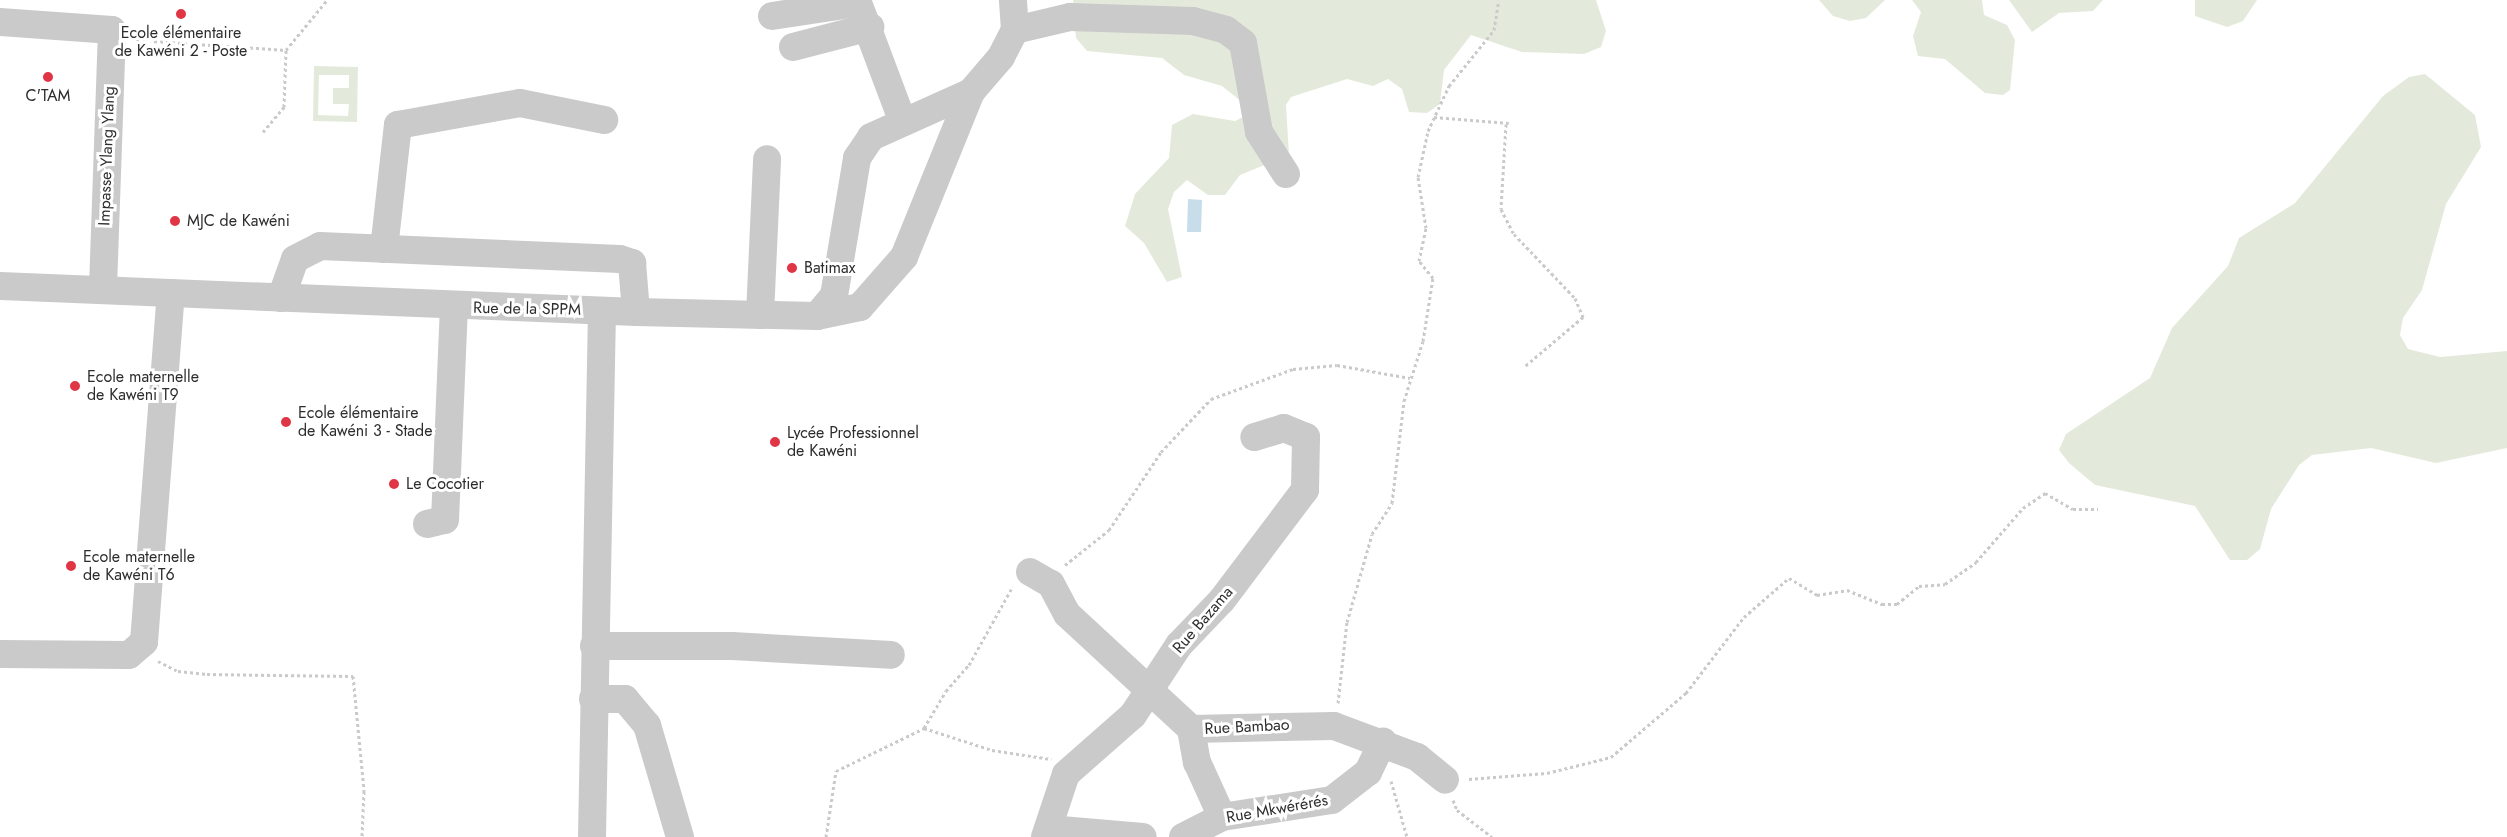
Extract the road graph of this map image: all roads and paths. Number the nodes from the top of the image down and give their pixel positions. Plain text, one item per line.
1 (327, 0) edge
2 (1013, 0) edge
3 (1499, 0) edge
4 (790, 10) edge
5 (862, 10) edge
6 (0, 22) edge
7 (112, 30) junction
8 (1015, 30) junction
9 (793, 47) dead end
10 (286, 50) junction
11 (971, 92) junction
12 (1434, 117) junction
13 (604, 120) dead end
14 (902, 120) junction
15 (263, 132) dead end
16 (767, 159) dead end
17 (1286, 174) dead end
18 (384, 249) junction
19 (0, 286) edge
20 (103, 287) junction
21 (171, 293) junction
22 (281, 298) junction
23 (454, 308) junction
24 (602, 311) junction
25 (636, 312) junction
26 (760, 315) junction
27 (817, 316) junction
28 (1525, 366) dead end
29 (1410, 378) junction
30 (1254, 437) dead end
31 (2098, 509) dead end
32 (427, 524) dead end
33 (1029, 572) junction
34 (594, 646) junction
35 (137, 650) junction
36 (0, 654) edge
37 (891, 656) dead end
38 (1152, 689) junction
39 (593, 699) junction
40 (1334, 726) junction
41 (924, 728) junction
42 (1191, 729) junction
43 (1382, 744) junction
44 (1074, 764) junction
45 (1445, 780) junction
46 (1222, 817) junction
47 (1047, 833) edge
48 (362, 837) edge
49 (592, 837) edge
50 (680, 837) edge
51 (826, 837) edge
52 (1143, 837) edge
53 (1183, 837) edge
54 (1407, 837) edge
55 (1492, 837) edge

1 - 10 path
2 - 8 street
3 - 12 path
4 - 5 street
5 - 9 street
5 - 14 street
6 - 7 street
7 - 10 path
7 - 20 street, Impasse Ylang Ylang
8 - 11 street
8 - 17 street
10 - 15 path
11 - 14 street
11 - 27 street
12 - 28 path
12 - 29 path
13 - 18 street
14 - 27 street
16 - 26 street
18 - 22 street
18 - 25 street
19 - 20 street, Rue de la SPPM
20 - 21 street, Rue de la SPPM
21 - 22 street, Rue de la SPPM
21 - 35 street
22 - 23 street, Rue de la SPPM
23 - 24 street, Rue de la SPPM
23 - 32 street
24 - 25 street
24 - 34 street, Rue de la SPPM
25 - 26 street
26 - 27 street
29 - 33 path
29 - 40 path
30 - 38 street, Rue Bazama
31 - 45 path
33 - 38 street, Rue Bambao
33 - 41 path
34 - 37 street
34 - 39 street, Rue de la SPPM
35 - 36 street
35 - 48 path
38 - 42 street, Rue Bambao
38 - 44 street, Rue Bazama
39 - 49 street, Rue de la SPPM
39 - 50 street
40 - 42 street, Rue Bambao
40 - 43 street, Rue Bambao
41 - 44 path
41 - 51 path
42 - 46 street
43 - 45 street, Rue Bambao
43 - 46 street, Rue Mkwérérés
43 - 54 path
44 - 47 street, Rue Bazama
45 - 55 path
46 - 53 street, Rue Mkwérérés
47 - 52 street

